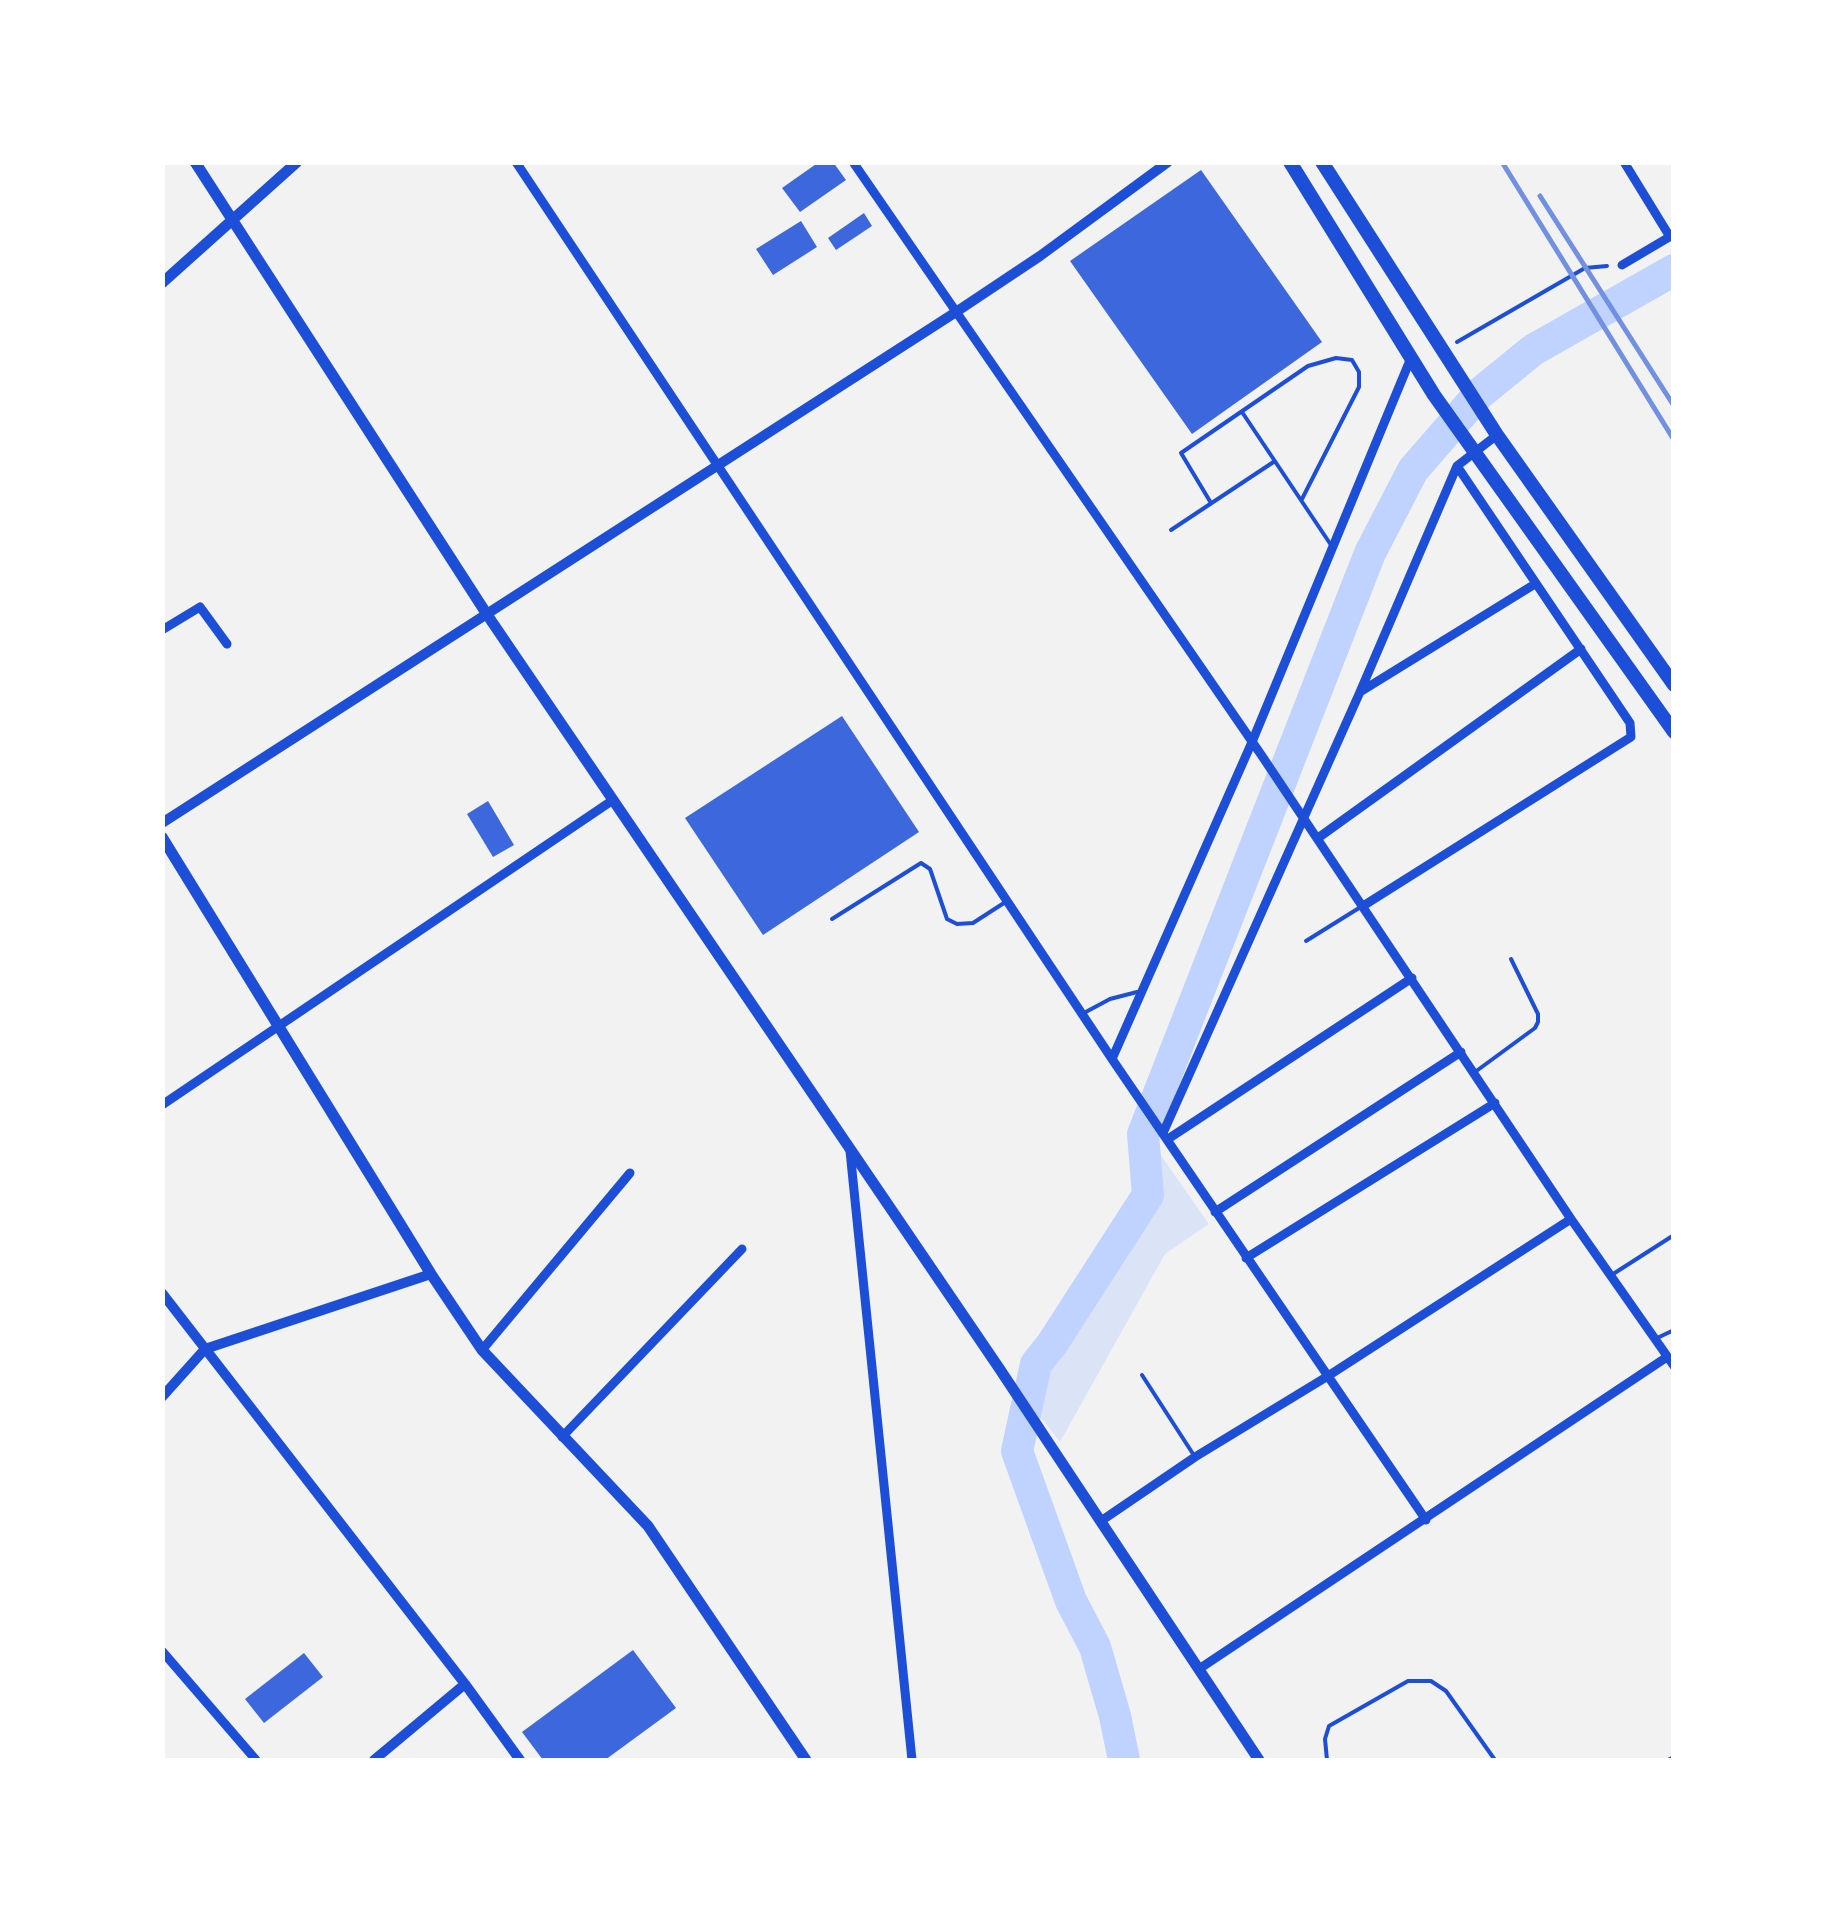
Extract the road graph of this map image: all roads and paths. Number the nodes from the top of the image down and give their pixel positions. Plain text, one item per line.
1 (195, 162) edge
2 (297, 162) edge
3 (516, 162) edge
4 (853, 162) edge
5 (1168, 162) edge
6 (1290, 162) edge
7 (1322, 162) edge
8 (1624, 162) edge
9 (230, 219) junction
10 (1672, 235) edge
11 (1622, 265) joint
12 (162, 283) edge
13 (956, 312) junction
14 (1444, 349) junction
15 (1412, 356) junction
16 (1242, 412) junction
17 (1498, 435) junction
18 (1473, 450) junction
19 (1274, 461) junction
20 (1458, 466) junction
21 (720, 467) junction
22 (1302, 499) junction
23 (1211, 503) junction
24 (1171, 530) dead end
25 (1332, 547) junction
26 (1536, 584) junction
27 (488, 616) junction
28 (162, 630) edge
29 (227, 644) dead end
30 (1581, 649) junction
31 (1674, 685) edge
32 (1360, 692) junction
33 (1674, 732) edge
34 (1252, 742) junction
35 (614, 800) junction
36 (1303, 817) junction
37 (162, 823) edge
38 (162, 837) edge
39 (1318, 838) junction
40 (1007, 901) junction
41 (1363, 906) junction
42 (832, 918) dead end
43 (1306, 941) dead end
44 (1511, 959) dead end
45 (1412, 978) junction
46 (1142, 991) junction
47 (1082, 1014) junction
48 (279, 1026) junction
49 (1461, 1052) junction
50 (1112, 1059) junction
51 (1475, 1072) junction
52 (1495, 1102) junction
53 (162, 1105) edge
54 (1166, 1136) junction
55 (849, 1146) junction
56 (630, 1173) dead end
57 (1215, 1212) junction
58 (1571, 1219) junction
59 (1674, 1235) edge
60 (742, 1249) dead end
61 (1246, 1258) junction
62 (431, 1274) junction
63 (1610, 1276) junction
64 (162, 1293) edge
65 (1674, 1330) edge
66 (1655, 1340) junction
67 (205, 1349) junction
68 (482, 1350) junction
69 (1671, 1359) edge
70 (1142, 1374) dead end
71 (1328, 1376) junction
72 (162, 1398) edge
73 (562, 1437) junction
74 (1195, 1457) junction
75 (1426, 1520) junction
76 (1101, 1521) junction
77 (162, 1651) edge
78 (1199, 1668) junction
79 (465, 1684) junction
80 (256, 1760) edge
81 (374, 1760) edge
82 (520, 1760) edge
83 (806, 1760) edge
84 (912, 1760) edge
85 (1259, 1760) edge
86 (1328, 1760) edge
87 (1495, 1760) edge

1 - 9 main road
2 - 9 main road
3 - 21 street
4 - 13 street
5 - 13 street
6 - 15 main road
7 - 14 main road
8 - 10 street
9 - 12 main road
9 - 27 main road
10 - 11 street
11 - 14 path
13 - 21 street
13 - 34 street
14 - 17 main road
15 - 18 main road
15 - 25 street
16 - 19 lane
16 - 22 lane
16 - 23 lane
17 - 18 street
17 - 31 main road
18 - 20 street
18 - 33 main road
19 - 22 lane
19 - 23 lane
20 - 26 street
20 - 32 street
21 - 27 street
21 - 40 street
22 - 25 lane
23 - 24 lane
25 - 34 street
26 - 30 street
26 - 32 street
27 - 35 main road
27 - 37 street
28 - 29 street
30 - 39 street
30 - 41 street
32 - 36 street
34 - 36 street
34 - 46 street
35 - 48 street
35 - 55 main road
36 - 39 street
36 - 54 street
38 - 48 main road
39 - 41 street
40 - 42 lane
40 - 47 street
41 - 43 lane
41 - 45 street
44 - 51 lane
45 - 49 street
45 - 54 street
46 - 47 lane
46 - 50 street
47 - 50 street
48 - 53 street
48 - 62 main road
49 - 51 street
49 - 57 street
50 - 54 street
51 - 52 street
52 - 58 street
52 - 61 street
54 - 57 street
55 - 76 main road
55 - 84 street
56 - 68 street
57 - 61 street
58 - 63 street
58 - 71 street
59 - 63 lane
60 - 73 street
61 - 71 street
62 - 67 street
62 - 68 main road
63 - 66 street
64 - 67 street
65 - 66 lane
66 - 69 street
67 - 72 street
67 - 79 street
68 - 73 main road
69 - 75 street
70 - 74 lane
71 - 74 street
71 - 75 street
73 - 83 main road
74 - 76 street
75 - 78 street
76 - 78 main road
77 - 80 street
78 - 85 main road
79 - 81 street
79 - 82 street
86 - 87 lane

